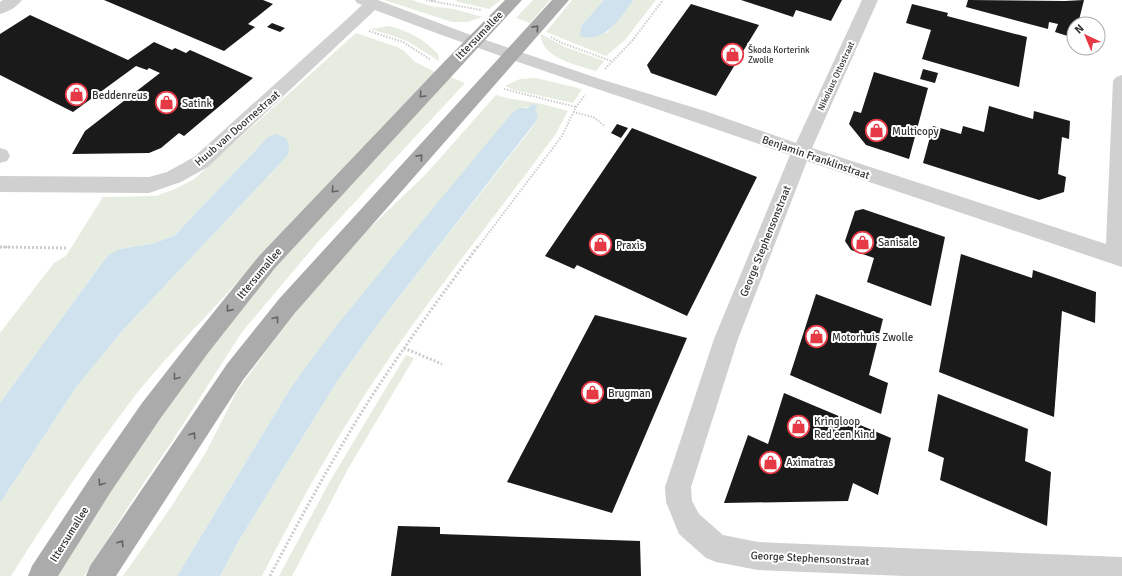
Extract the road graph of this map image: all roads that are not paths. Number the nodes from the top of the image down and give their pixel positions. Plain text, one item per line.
1 (14, 0) edge
2 (514, 0) edge
3 (561, 0) edge
4 (870, 0) edge
5 (368, 2) edge
6 (0, 9) edge
7 (473, 42) junction
8 (511, 54) junction
9 (1122, 81) edge
10 (801, 152) junction
11 (0, 184) edge
12 (1119, 257) edge
13 (1122, 571) edge
14 (42, 576) edge
15 (100, 576) edge

1 - 6 street
2 - 7 main road, Ittersumallee
8 -> 3 main road
4 - 10 street, Nikolaus Ottostraat
5 - 7 street, Benjamin Franklinstraat
5 - 11 street, Huub van Doornestraat
7 - 8 street, Benjamin Franklinstraat
7 -> 14 main road, Ittersumallee
8 - 10 street, Benjamin Franklinstraat
15 -> 8 main road
9 - 12 street
10 - 12 street, Benjamin Franklinstraat
10 - 13 street, George Stephensonstraat

